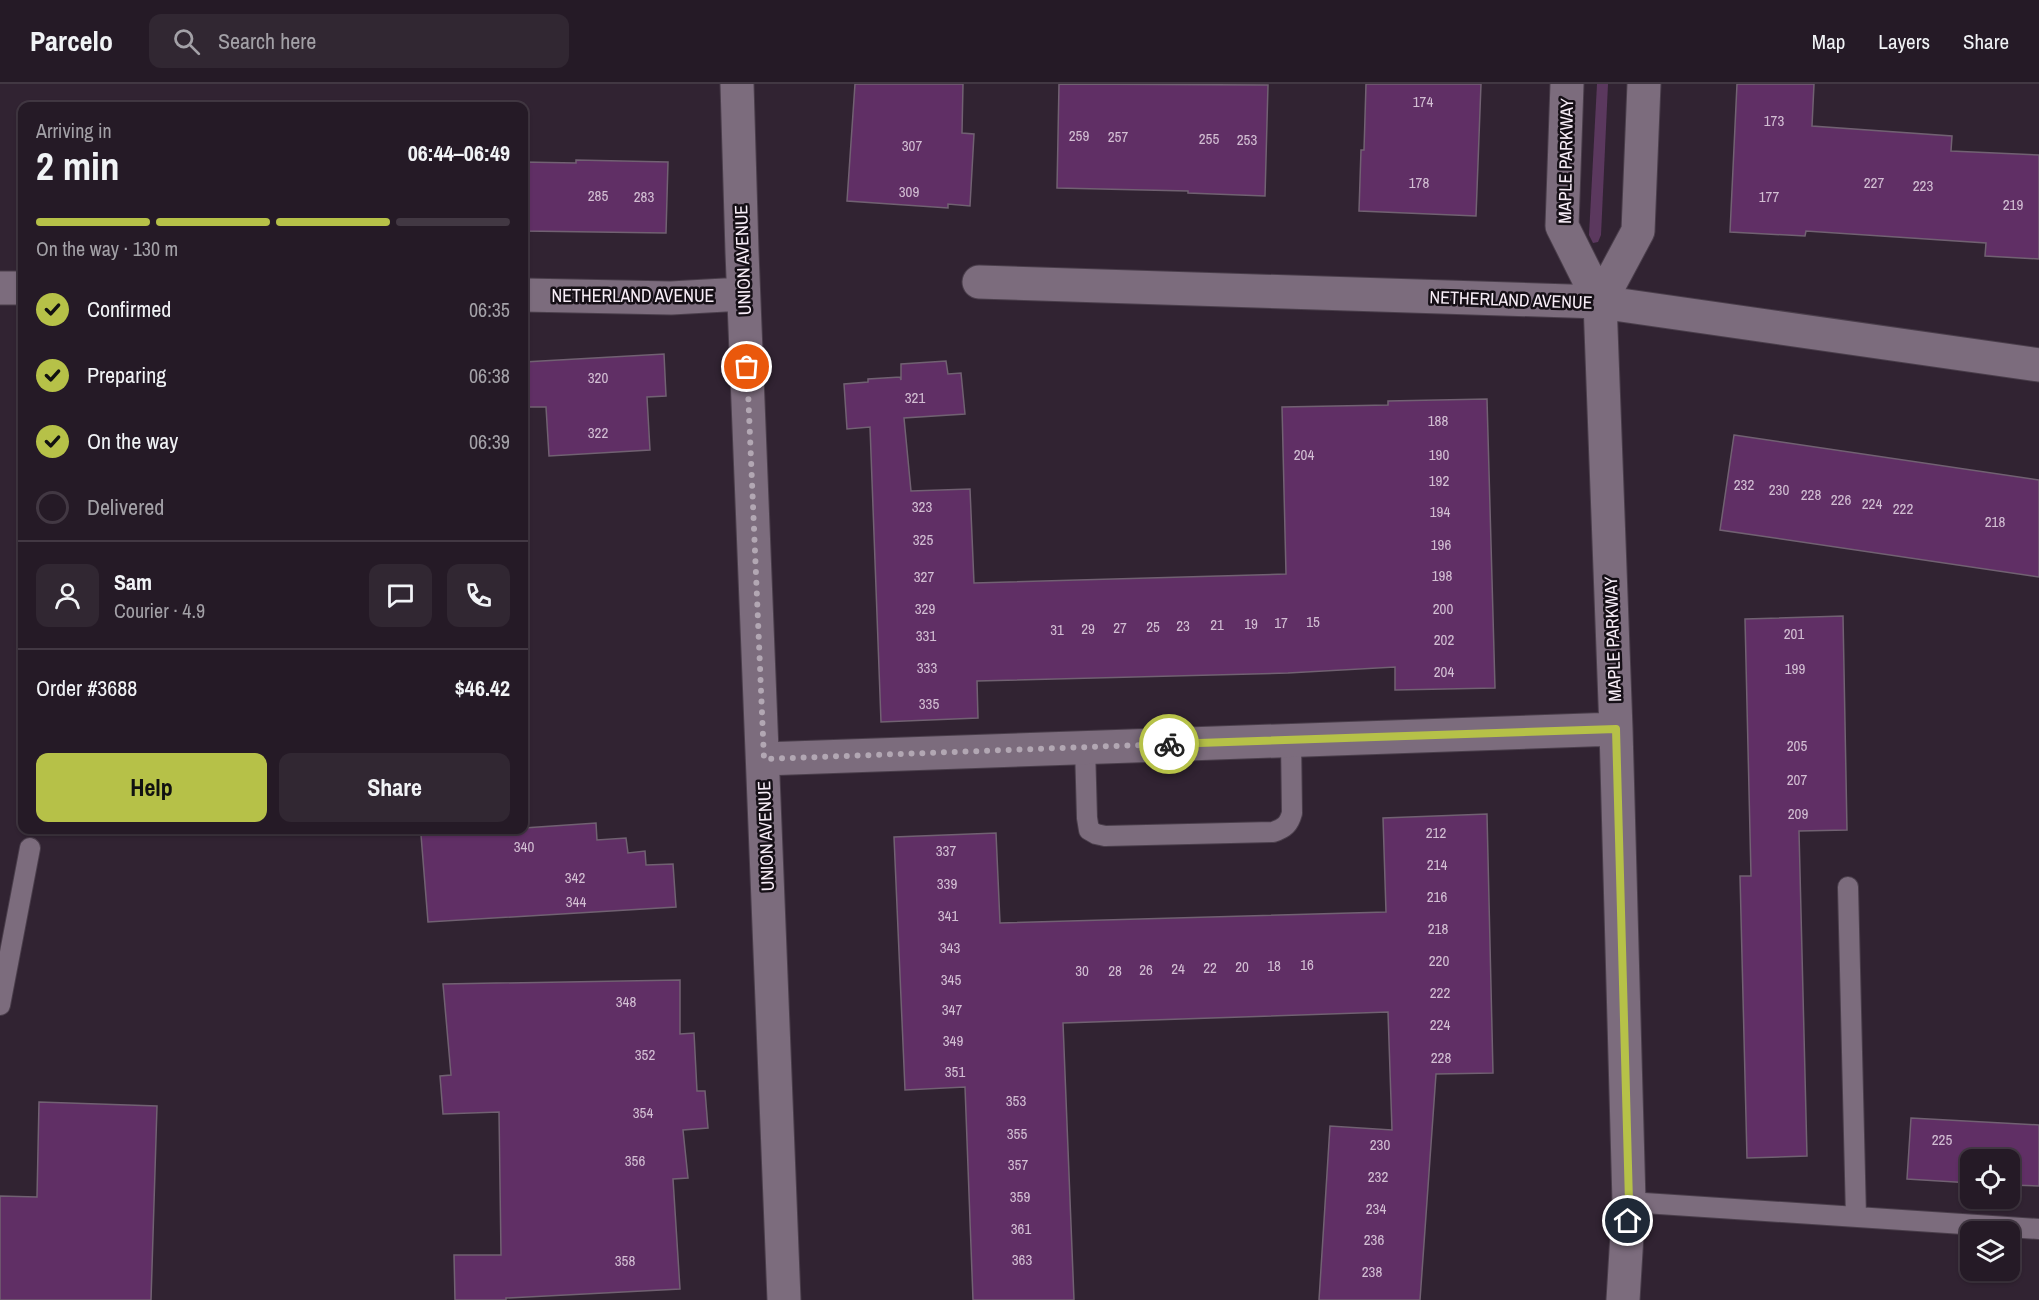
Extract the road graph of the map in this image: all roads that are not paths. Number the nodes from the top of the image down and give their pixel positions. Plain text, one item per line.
1 (737, 84) edge
2 (1567, 84) edge
3 (1644, 84) edge
4 (980, 282) dead end
5 (0, 288) edge
6 (18, 288) edge
7 (743, 294) junction
8 (528, 295) edge
9 (1600, 303) junction
10 (2039, 365) edge
11 (1616, 729) junction
12 (1291, 741) junction
13 (1085, 747) junction
14 (764, 759) junction
15 (30, 848) dead end
16 (1848, 887) dead end
17 (0, 1005) edge
18 (1629, 1202) junction
19 (1856, 1217) junction
20 (2039, 1230) edge
21 (784, 1300) edge
22 (1623, 1300) edge

1 - 7 street, UNION AVENUE
2 - 9 street, MAPLE PARKWAY
3 - 9 street, MAPLE PARKWAY
4 - 9 street, NETHERLAND AVENUE
5 - 6 street
7 - 8 street, NETHERLAND AVENUE
7 - 14 street, UNION AVENUE
9 - 10 street, NETHERLAND AVENUE
9 - 11 street, MAPLE PARKWAY
11 - 12 street
11 - 18 street, MAPLE PARKWAY
12 - 13 street
12 - 13 lane
13 - 14 street
14 - 21 street, UNION AVENUE
15 - 17 lane
16 - 19 lane
18 - 19 lane
18 - 22 street, MAPLE PARKWAY
19 - 20 lane

